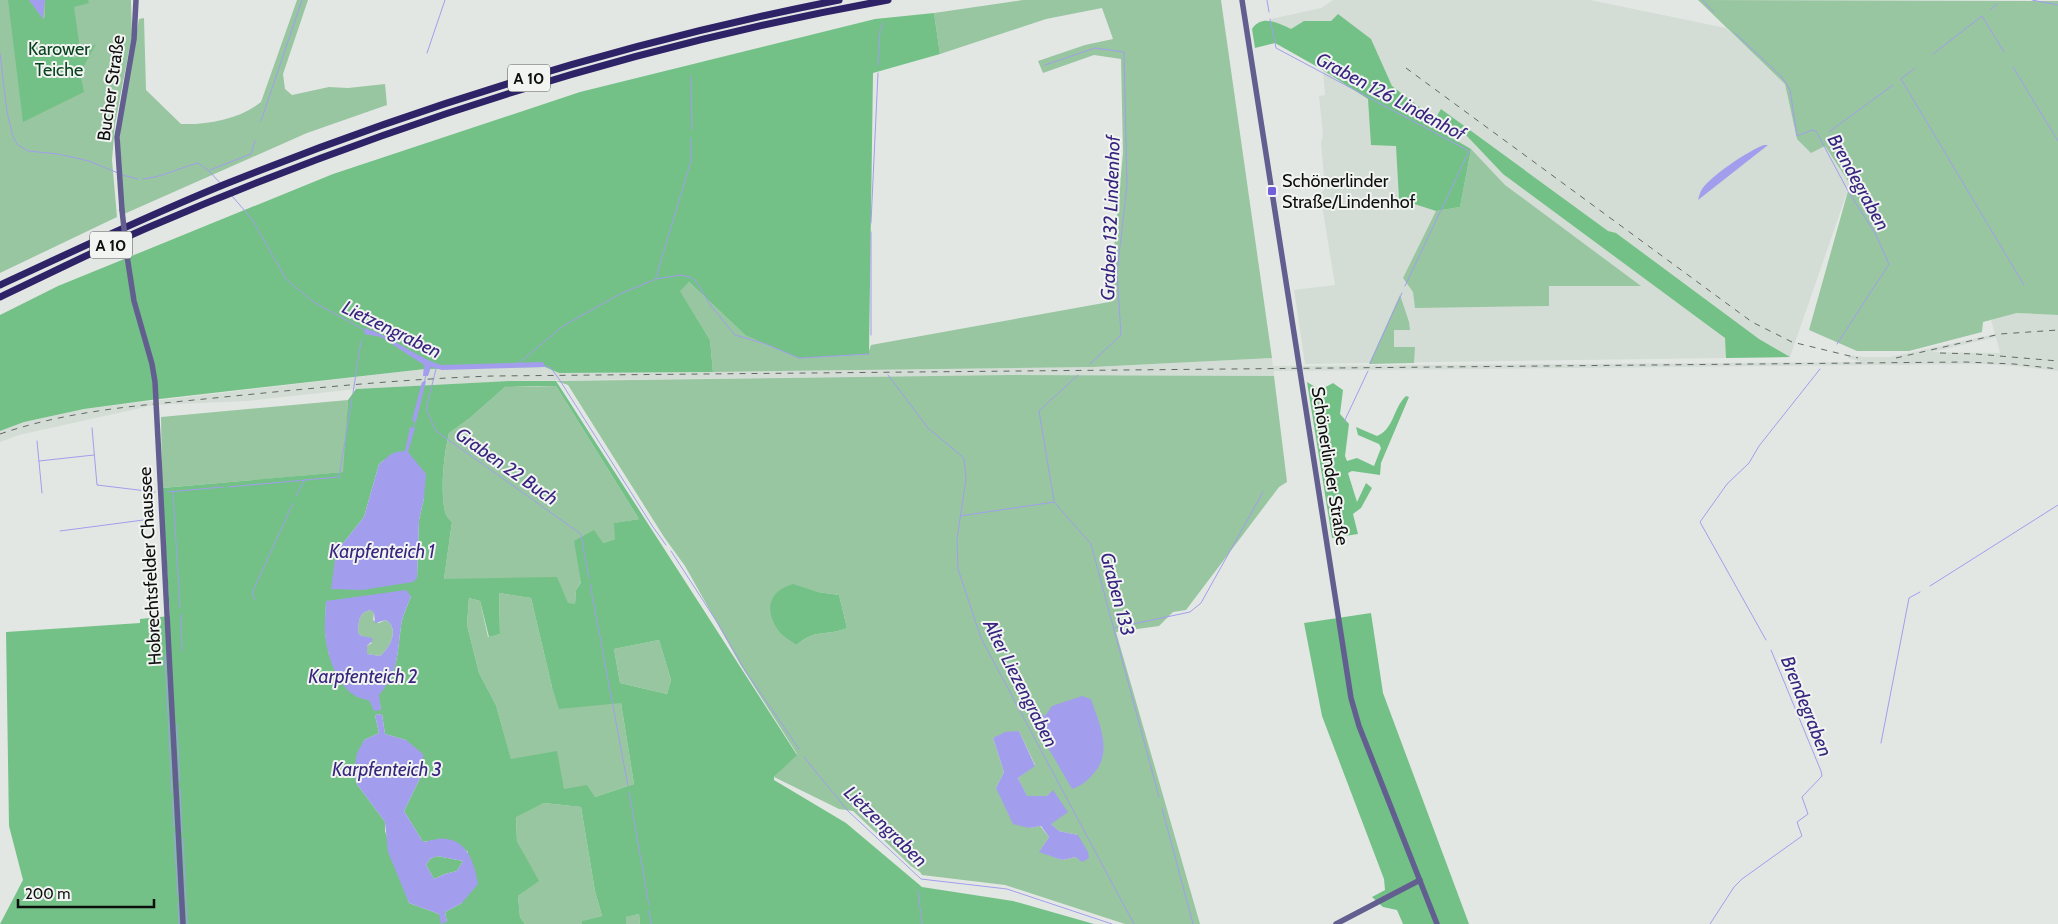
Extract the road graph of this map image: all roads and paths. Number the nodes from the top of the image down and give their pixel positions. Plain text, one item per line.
1 (136, 0) edge
2 (839, 0) edge
3 (888, 0) edge
4 (1242, 0) edge
5 (122, 210) joint
6 (0, 285) edge
7 (0, 297) edge
8 (1420, 880) junction
9 (183, 924) edge
10 (1336, 924) edge
11 (1437, 924) edge

1 - 5 main road, Bucher Straße
2 - 6 highway, A 10
3 - 7 highway, A 10
4 - 8 main road, Schönerlinder Straße
5 - 9 main road, Hobrechtsfelder Chaussee, bridge
8 - 10 main road
8 - 11 main road, Schönerlinder Straße

